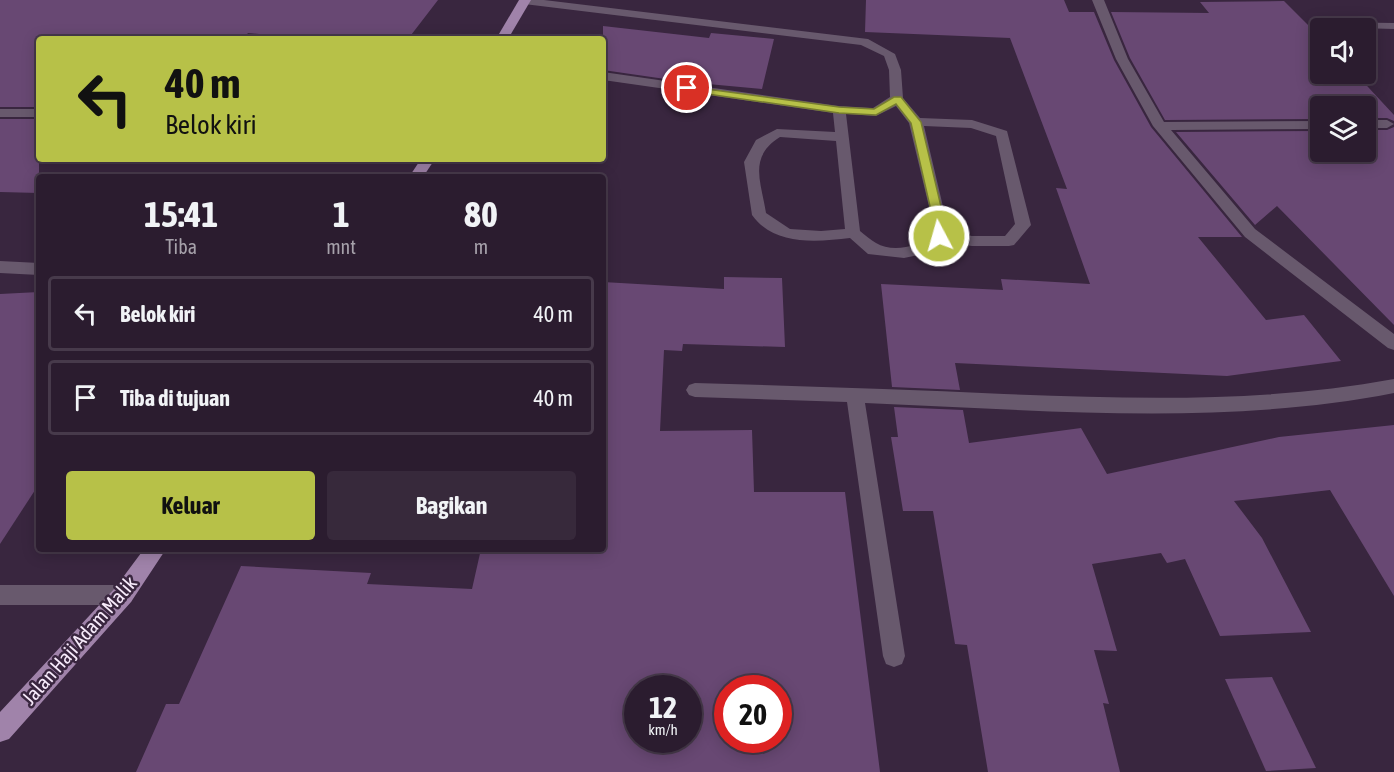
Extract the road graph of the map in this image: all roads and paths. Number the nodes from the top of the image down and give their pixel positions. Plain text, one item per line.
1 (1098, 0) edge
2 (524, 1) edge
3 (1376, 26) edge
4 (1394, 26) edge
5 (504, 36) edge
6 (606, 76) edge
7 (897, 99) junction
8 (839, 110) junction
9 (0, 113) edge
10 (36, 113) edge
11 (916, 122) junction
12 (1376, 124) edge
13 (1387, 124) dead end
14 (1310, 125) edge
15 (1160, 126) junction
16 (843, 137) junction
17 (853, 233) junction
18 (939, 236) junction
19 (0, 267) edge
20 (36, 269) edge
21 (1394, 343) edge
22 (1394, 386) edge
23 (695, 390) dead end
24 (855, 395) junction
25 (154, 552) edge
26 (0, 595) edge
27 (123, 595) junction
28 (894, 656) dead end
29 (0, 730) edge

1 - 15 street
2 - 5 main road
2 - 7 street
3 - 4 street
6 - 8 street
7 - 8 street
7 - 11 street
8 - 16 street
9 - 10 street
11 - 18 street
11 - 18 street
12 - 13 street
14 - 15 street
15 - 21 street
16 - 17 street
16 - 17 street
17 - 18 street
19 - 20 street
22 - 24 street
23 - 24 street
24 - 28 street
25 - 27 main road, Jalan Haji Adam Malik
26 - 27 street
27 - 29 main road, Jalan Haji Adam Malik

